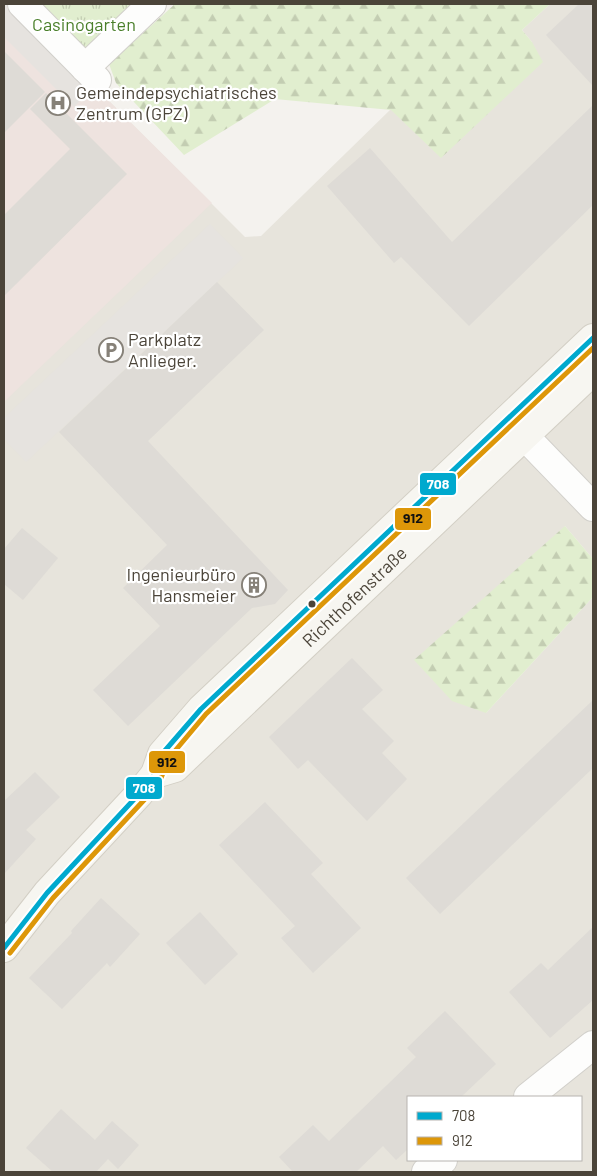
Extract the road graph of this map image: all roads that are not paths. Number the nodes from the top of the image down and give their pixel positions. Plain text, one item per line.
1 (22, 4) edge
2 (152, 4) edge
3 (593, 338) edge
4 (593, 371) edge
5 (516, 427) junction
6 (593, 507) edge
7 (4, 948) edge
8 (593, 1045) edge
9 (529, 1096) edge
10 (442, 1161) edge
11 (426, 1172) edge

1 - 2 street
3 - 5 street, Richthofenstraße
4 - 5 street, Richthofenstraße
5 - 6 street
5 - 7 street, Richthofenstraße
8 - 9 street
10 - 11 street

